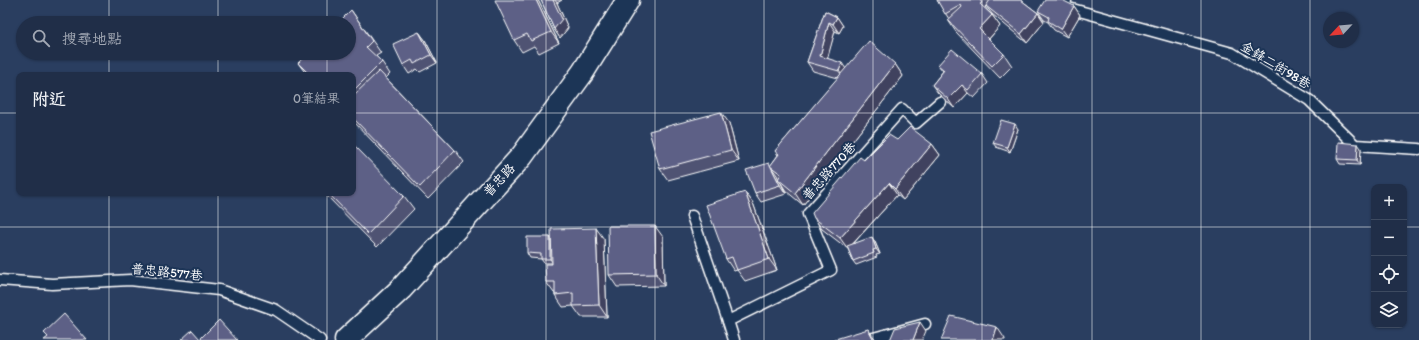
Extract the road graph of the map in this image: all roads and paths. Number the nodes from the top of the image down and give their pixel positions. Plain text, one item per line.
1 (628, 0) edge
2 (1066, 0) edge
3 (940, 102) edge
4 (1419, 149) edge
5 (692, 216) dead end
6 (0, 280) edge
7 (728, 321) junction
8 (925, 324) dead end
9 (320, 340) edge
10 (346, 340) edge
11 (734, 340) edge
12 (866, 340) edge

1 - 10 street, 普忠路
2 - 4 lane, 金鋒二街98巷
3 - 7 lane, 普忠路770巷
5 - 7 lane
6 - 9 lane, 普忠路577巷
7 - 11 lane
8 - 12 lane

